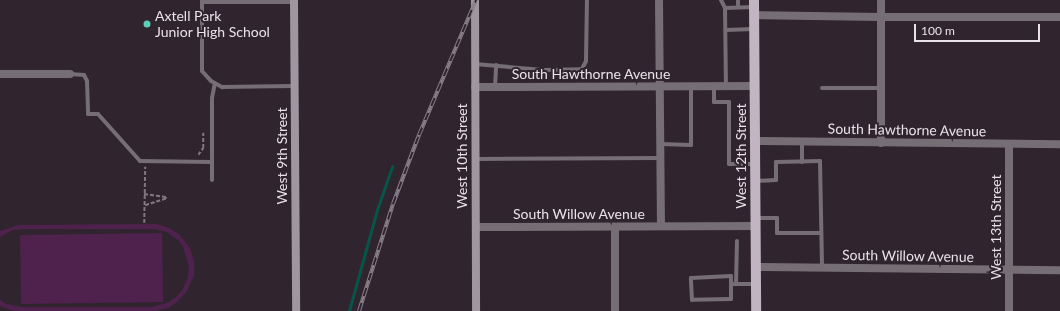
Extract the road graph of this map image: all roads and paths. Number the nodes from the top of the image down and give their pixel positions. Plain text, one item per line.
1 (475, 0) edge
2 (587, 0) edge
3 (659, 0) edge
4 (721, 0) edge
5 (738, 0) edge
6 (881, 0) edge
7 (202, 1) edge
8 (267, 1) edge
9 (294, 1) edge
10 (738, 7) junction
11 (754, 7) edge
12 (725, 8) junction
13 (882, 17) junction
14 (1060, 17) edge
15 (754, 28) junction
16 (726, 30) junction
17 (475, 64) junction
18 (496, 65) junction
19 (0, 74) edge
20 (70, 74) joint
21 (215, 83) junction
22 (294, 86) junction
23 (691, 86) junction
24 (714, 86) junction
25 (726, 86) junction
26 (754, 86) junction
27 (475, 87) junction
28 (495, 87) junction
29 (660, 87) junction
30 (822, 88) dead end
31 (882, 88) junction
32 (203, 133) dead end
33 (755, 142) junction
34 (802, 142) junction
35 (881, 143) junction
36 (661, 144) junction
37 (1009, 144) junction
38 (1060, 144) edge
39 (194, 157) dead end
40 (661, 158) junction
41 (476, 159) junction
42 (145, 162) junction
43 (212, 162) junction
44 (802, 162) junction
45 (755, 164) junction
46 (212, 180) dead end
47 (755, 181) junction
48 (144, 194) junction
49 (144, 207) junction
50 (755, 222) junction
51 (144, 224) dead end
52 (662, 226) junction
53 (476, 227) junction
54 (615, 227) junction
55 (821, 233) junction
56 (736, 241) dead end
57 (755, 267) junction
58 (822, 268) junction
59 (1008, 270) junction
60 (1060, 270) edge
61 (734, 284) junction
62 (755, 284) junction
63 (296, 311) edge
64 (476, 311) edge
65 (615, 311) edge
66 (756, 311) edge
67 (1009, 311) edge

1 - 17 street, West 10th Street
2 - 18 lane
3 - 29 street
4 - 12 lane
5 - 10 lane
6 - 13 street
7 - 8 lane
7 - 21 lane
8 - 9 lane
9 - 22 street, West 9th Street
10 - 11 lane
10 - 12 lane
11 - 13 street
11 - 15 main road, West 12th Street
12 - 16 lane
13 - 14 street
13 - 31 street
15 - 16 lane
15 - 26 main road, West 12th Street
16 - 25 lane
17 - 18 lane
17 - 27 street, West 10th Street
18 - 28 lane
19 - 20 street
20 - 42 lane
21 - 22 lane
21 - 43 lane
22 - 63 street, West 9th Street
23 - 24 street, South Hawthorne Avenue
23 - 29 street, South Hawthorne Avenue
23 - 36 lane
24 - 25 street, South Hawthorne Avenue
24 - 45 lane
25 - 26 street, South Hawthorne Avenue
26 - 33 main road, West 12th Street
27 - 28 street, South Hawthorne Avenue
27 - 41 street, West 10th Street
28 - 29 street, South Hawthorne Avenue
29 - 36 street
30 - 31 lane
31 - 35 street
32 - 39 path
33 - 34 street, South Hawthorne Avenue
33 - 45 main road, West 12th Street
34 - 35 street, South Hawthorne Avenue
34 - 44 lane
35 - 37 street, South Hawthorne Avenue
36 - 40 street
37 - 38 street, South Hawthorne Avenue
37 - 59 street, West 13th Street
40 - 41 lane
40 - 52 street
41 - 53 street, West 10th Street
42 - 43 lane
42 - 48 path
43 - 46 lane
44 - 47 lane
44 - 55 lane
45 - 47 main road, West 12th Street
47 - 50 main road, West 12th Street
48 - 49 path
48 - 49 path
49 - 51 path
50 - 52 street, South Willow Avenue
50 - 55 lane
50 - 57 main road, West 12th Street
52 - 54 street, South Willow Avenue
53 - 54 street, South Willow Avenue
53 - 64 street, West 10th Street
54 - 65 street
55 - 58 lane
56 - 61 lane
57 - 58 street, South Willow Avenue
57 - 62 main road, West 12th Street
58 - 59 street, South Willow Avenue
59 - 60 street, South Willow Avenue
59 - 67 street, West 13th Street
61 - 61 lane
61 - 62 lane
62 - 66 main road, West 12th Street

